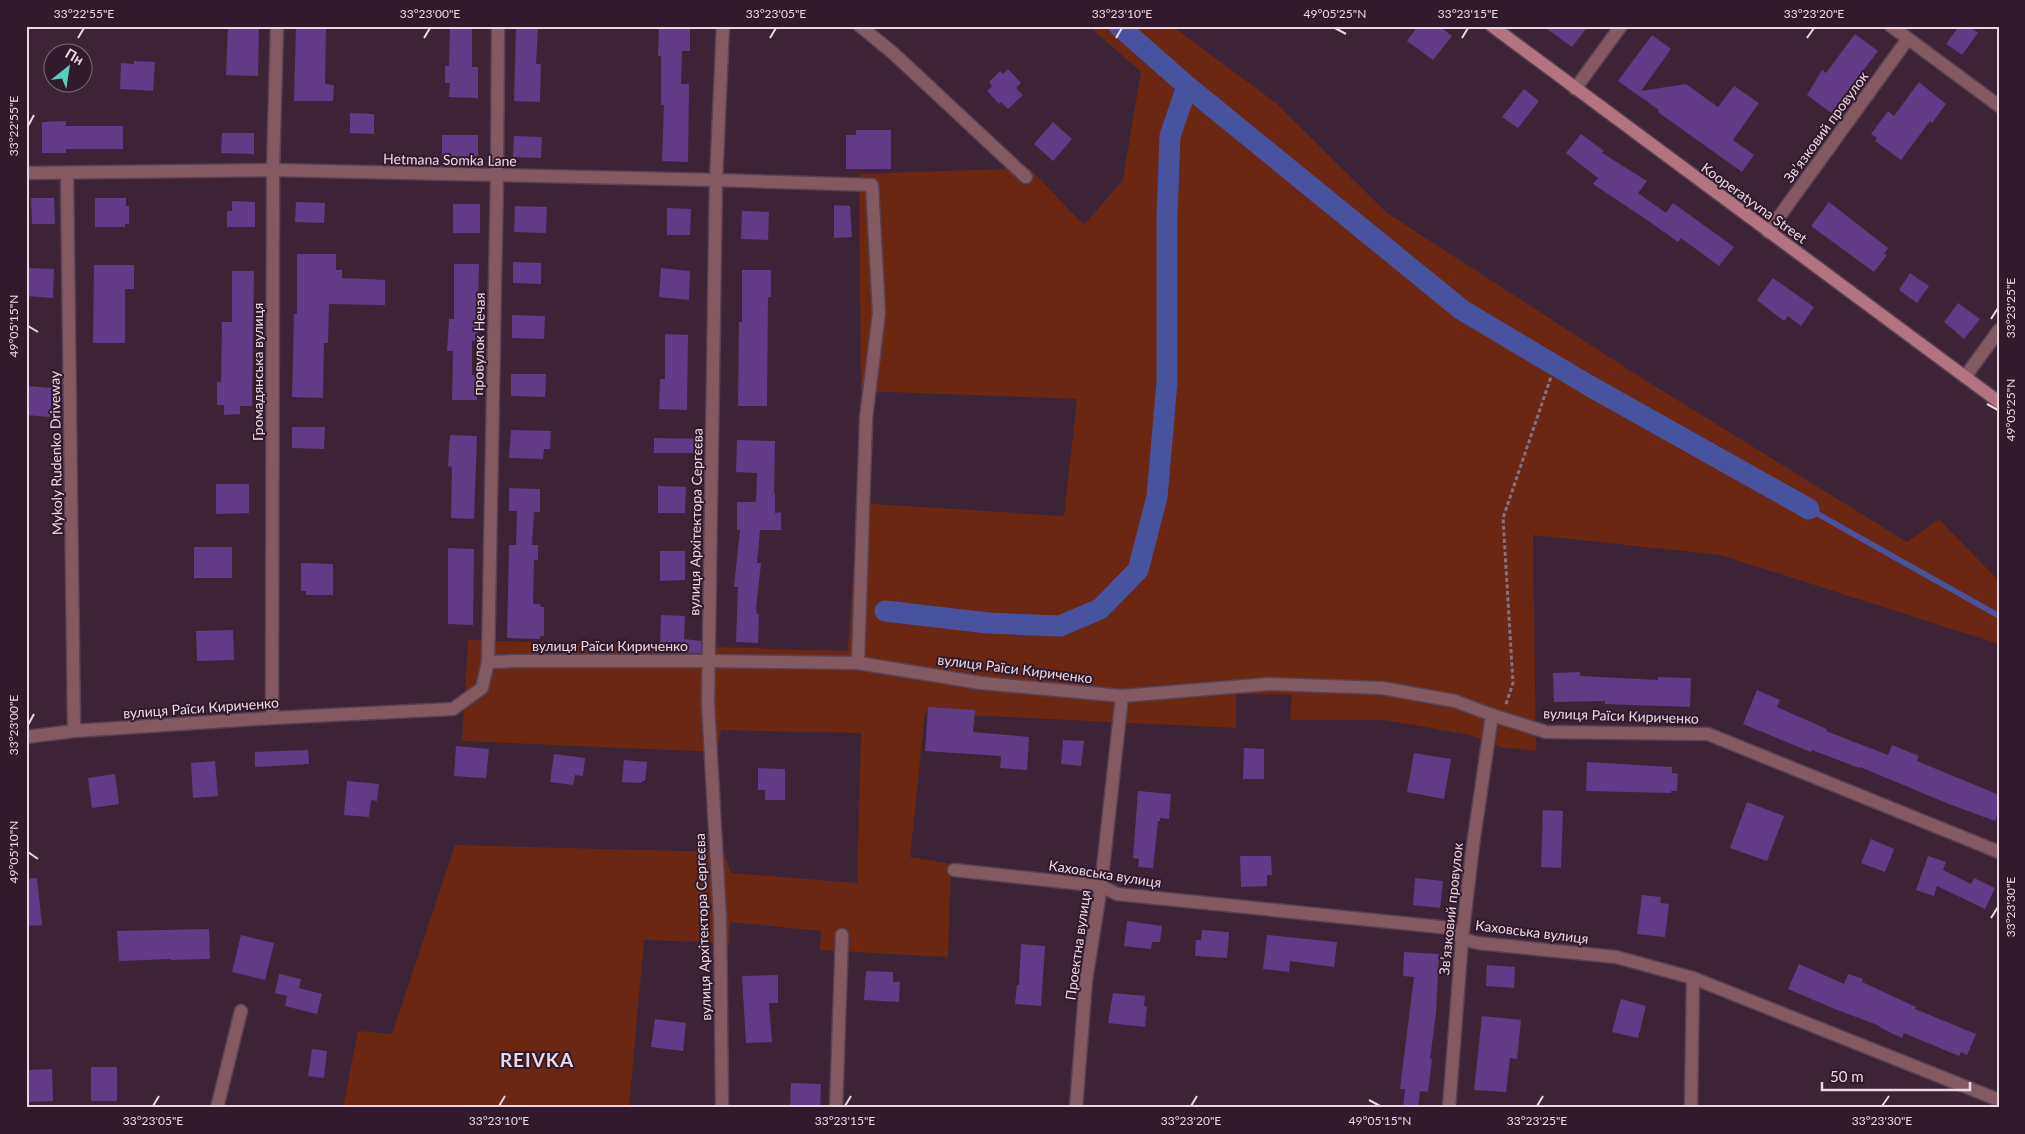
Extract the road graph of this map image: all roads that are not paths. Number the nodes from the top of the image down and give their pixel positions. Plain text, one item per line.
1 (277, 26) edge
2 (498, 26) edge
3 (723, 26) edge
4 (860, 26) edge
5 (1492, 26) edge
6 (1621, 26) edge
7 (1891, 26) edge
8 (1907, 40) junction
9 (1575, 89) junction
10 (1999, 106) edge
11 (273, 170) junction
12 (26, 173) edge
13 (67, 174) junction
14 (497, 176) junction
15 (1026, 177) dead end
16 (716, 180) junction
17 (1768, 232) junction
18 (1999, 330) edge
19 (1966, 377) junction
20 (1999, 402) edge
21 (709, 661) junction
22 (488, 662) junction
23 (858, 663) junction
24 (1122, 696) junction
25 (1492, 715) junction
26 (272, 718) junction
27 (74, 731) junction
28 (26, 737) edge
29 (1999, 852) edge
30 (954, 870) dead end
31 (1101, 886) junction
32 (842, 935) dead end
33 (1462, 938) junction
34 (1693, 978) junction
35 (240, 1012) dead end
36 (1999, 1100) edge
37 (217, 1108) edge
38 (722, 1108) edge
39 (836, 1108) edge
40 (1076, 1108) edge
41 (1449, 1108) edge
42 (1692, 1108) edge

1 - 11 street, Громадянська вулиця
2 - 14 street, провулок Нечая
3 - 16 street, вулиця Архітектора Сергєєва
4 - 15 street
5 - 9 street, Kooperatyvna Street
6 - 9 street
7 - 8 street
8 - 10 street
8 - 17 street, Звʼязковий провулок
9 - 17 street, Kooperatyvna Street
11 - 13 street, Hetmana Somka Lane
11 - 14 street, Hetmana Somka Lane
11 - 26 street, Громадянська вулиця
12 - 13 street, Hetmana Somka Lane
13 - 27 street, Mykoly Rudenko Driveway
14 - 16 street, Hetmana Somka Lane
14 - 22 street, провулок Нечая
16 - 21 street, вулиця Архітектора Сергєєва
16 - 23 street, Hetmana Somka Lane
17 - 19 street, Kooperatyvna Street
18 - 19 street
19 - 20 street, Kooperatyvna Street
21 - 22 street, вулиця Раїси Кириченко
21 - 23 street, вулиця Раїси Кириченко
21 - 38 street, вулиця Архітектора Сергєєва
22 - 26 street, вулиця Раїси Кириченко
23 - 24 street, вулиця Раїси Кириченко
24 - 25 street, вулиця Раїси Кириченко
24 - 31 street, Проектна вулиця
25 - 29 street, вулиця Раїси Кириченко
25 - 33 street, Звʼязковий провулок
26 - 27 street, вулиця Раїси Кириченко
27 - 28 street, вулиця Раїси Кириченко
30 - 31 street, Каховська вулиця
31 - 33 street, Каховська вулиця
31 - 40 street, Проектна вулиця
32 - 39 street
33 - 34 street, Каховська вулиця
33 - 41 street, Звʼязковий провулок
34 - 36 street, Каховська вулиця
34 - 42 street
35 - 37 street

